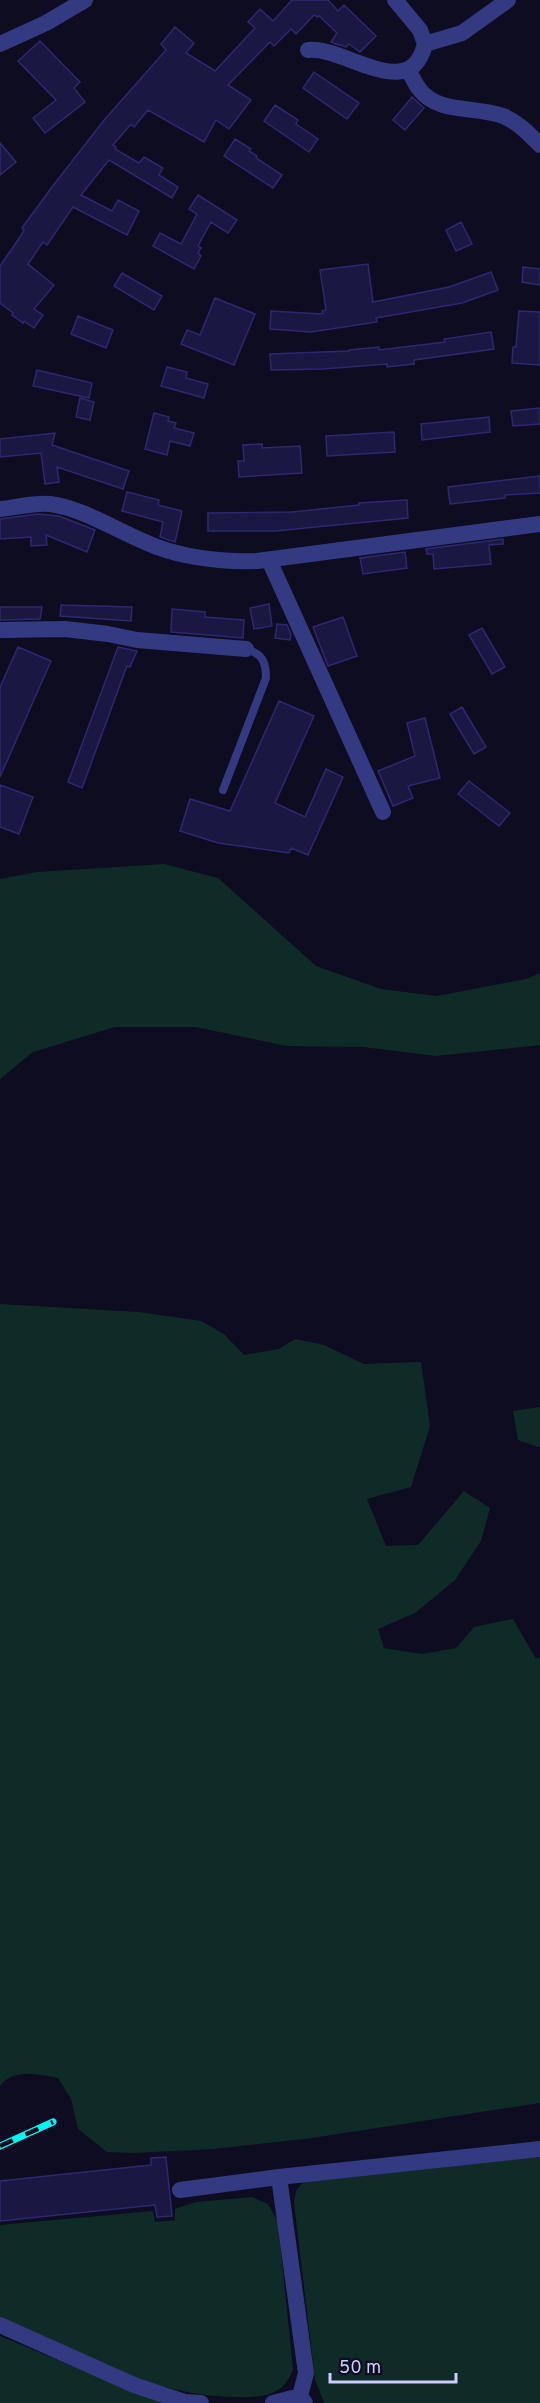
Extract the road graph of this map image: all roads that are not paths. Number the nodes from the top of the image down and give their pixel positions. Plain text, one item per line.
1 (85, 0) edge
2 (395, 0) edge
3 (508, 0) edge
4 (0, 44) edge
5 (425, 44) junction
6 (308, 50) dead end
7 (408, 70) junction
8 (540, 145) edge
9 (0, 509) edge
10 (540, 524) edge
11 (269, 560) junction
12 (0, 630) edge
13 (246, 649) joint
14 (223, 790) dead end
15 (383, 812) dead end
16 (540, 2149) edge
17 (279, 2177) junction
18 (180, 2190) dead end
19 (0, 2325) edge
20 (303, 2399) edge
21 (201, 2403) edge
22 (273, 2403) edge

1 - 4 street
2 - 5 street
3 - 5 street
5 - 7 street
6 - 7 street
7 - 8 street
9 - 11 street
10 - 11 street
11 - 15 street
12 - 13 street
13 - 14 lane
16 - 17 street
17 - 18 street
17 - 20 street
19 - 21 street
20 - 22 street

